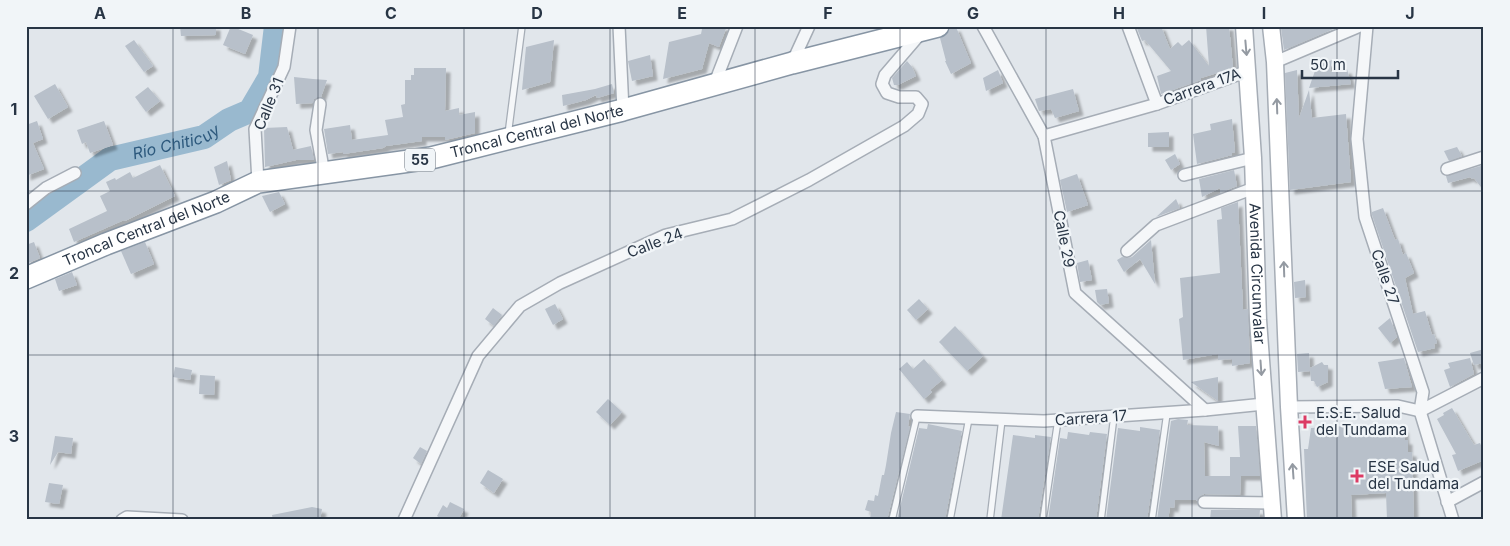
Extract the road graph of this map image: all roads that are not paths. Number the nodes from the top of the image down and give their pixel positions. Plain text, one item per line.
1 (290, 26) edge
2 (522, 26) edge
3 (619, 26) edge
4 (737, 26) edge
5 (809, 26) edge
6 (982, 26) edge
7 (1128, 26) edge
8 (1244, 26) edge
9 (1271, 26) edge
10 (1360, 26) edge
11 (1368, 26) edge
12 (931, 28) edge
13 (1275, 62) junction
14 (792, 63) junction
15 (1248, 71) junction
16 (714, 85) junction
17 (320, 104) dead end
18 (1156, 104) junction
19 (623, 110) junction
20 (1044, 136) junction
21 (507, 139) junction
22 (1484, 157) edge
23 (1253, 158) junction
24 (1447, 169) dead end
25 (75, 173) dead end
26 (324, 173) junction
27 (1184, 176) dead end
28 (258, 182) junction
29 (1254, 188) junction
30 (26, 204) edge
31 (1127, 251) dead end
32 (26, 278) edge
33 (1286, 318) junction
34 (1258, 320) junction
35 (1484, 378) edge
36 (1264, 404) junction
37 (1289, 407) junction
38 (1206, 410) junction
39 (1420, 411) junction
40 (1167, 412) junction
41 (917, 416) joint
42 (1114, 416) junction
43 (969, 418) junction
44 (1002, 420) junction
45 (1058, 420) junction
46 (1484, 482) edge
47 (1204, 502) dead end
48 (1447, 502) junction
49 (1272, 512) edge
50 (122, 520) edge
51 (182, 520) edge
52 (404, 520) edge
53 (892, 520) edge
54 (950, 520) edge
55 (990, 520) edge
56 (1042, 520) edge
57 (1101, 520) edge
58 (1152, 520) edge
59 (1296, 520) edge
60 (1453, 520) edge

1 - 28 street, Calle 31
2 - 21 lane
3 - 19 street
4 - 16 street
5 - 14 street
6 - 20 street, Calle 29
7 - 18 street
8 -> 15 main road, Avenida Circunvalar
9 - 13 main road, Avenida Circunvalar
10 - 13 street
11 - 39 street, Calle 27
12 - 14 highway, Troncal Central del Norte / 55
12 - 52 street, Calle 24
33 -> 13 main road, Avenida Circunvalar
14 - 16 highway, Troncal Central del Norte / 55
15 - 18 street, Carrera 17A
15 - 23 main road, Avenida Circunvalar
16 - 19 highway, Troncal Central del Norte / 55
17 - 26 street
18 - 20 street, Carrera 17A
19 - 21 highway, Troncal Central del Norte / 55
20 - 38 street, Calle 29
21 - 26 highway, Troncal Central del Norte / 55
22 - 24 street
23 - 27 street
23 - 29 main road, Avenida Circunvalar
25 - 30 street
26 - 28 highway, Troncal Central del Norte / 55
28 - 32 highway, Troncal Central del Norte / 55
29 - 31 street
29 - 34 main road, Avenida Circunvalar
33 - 34 main road
33 - 37 main road, Avenida Circunvalar
34 -> 36 main road, Avenida Circunvalar
35 - 39 street
36 - 38 street, Carrera 17
36 - 49 main road, Avenida Circunvalar
37 - 39 street
59 -> 37 main road, Avenida Circunvalar
38 - 40 street, Carrera 17
39 - 48 street, Calle 27
40 - 42 street, Carrera 17
40 - 58 lane
41 - 43 street, Carrera 17
41 - 53 lane
42 - 45 street, Carrera 17
42 - 57 lane
43 - 44 street, Carrera 17
43 - 54 lane
44 - 45 street, Carrera 17
44 - 55 lane
45 - 56 lane
46 - 48 street
47 - 49 street
48 - 60 street, Calle 27
50 - 51 street

